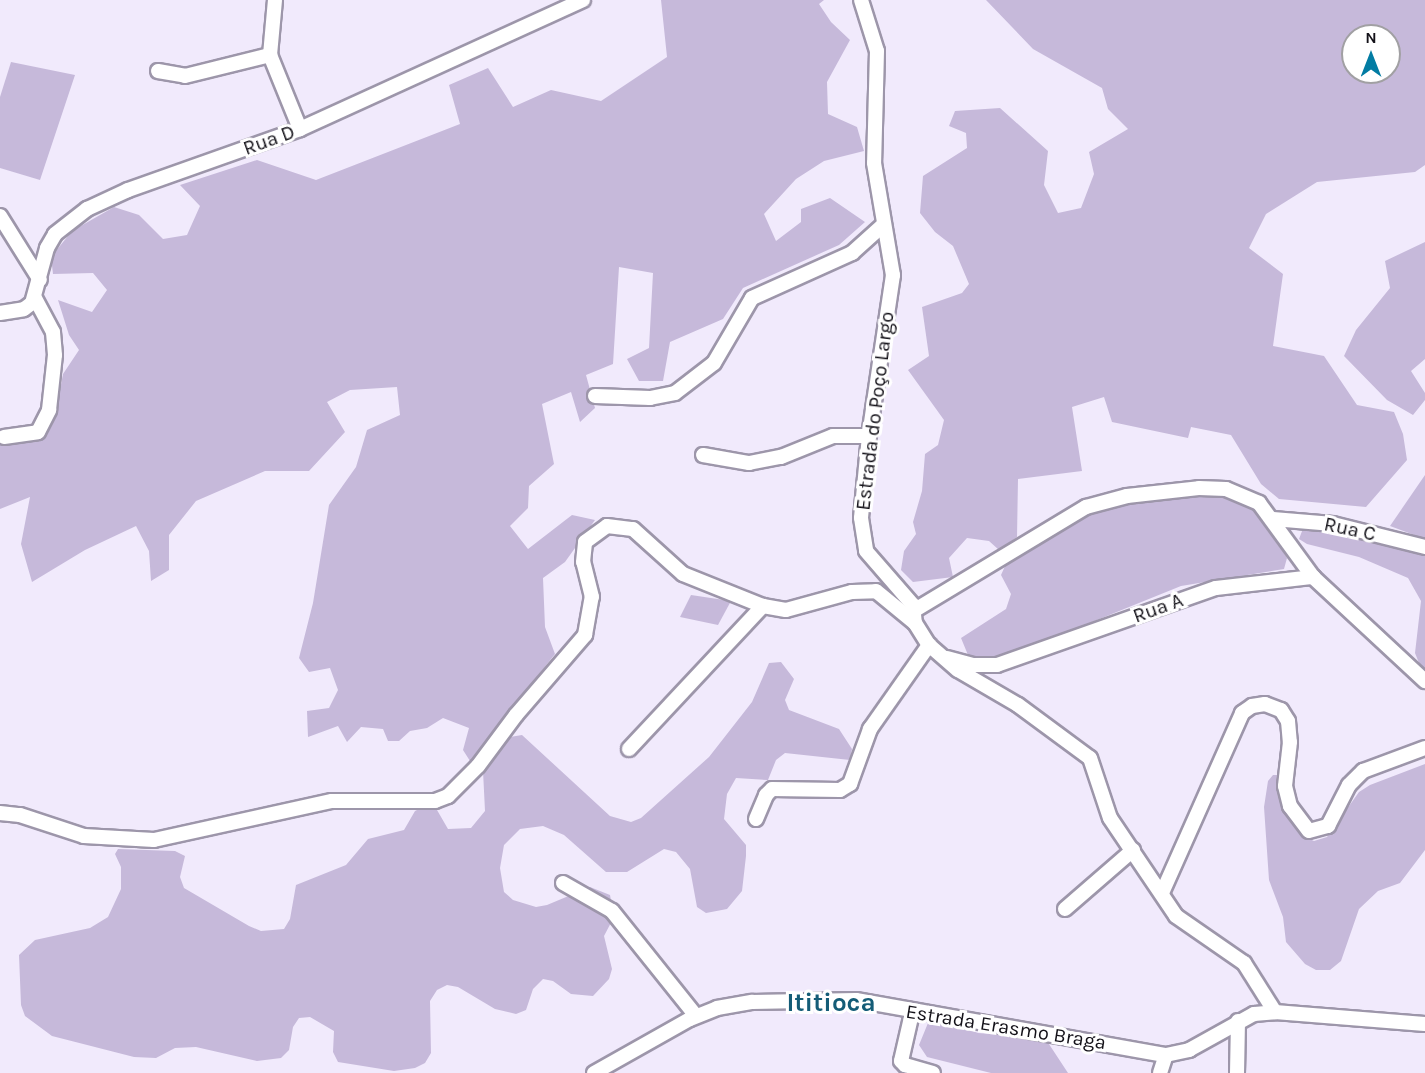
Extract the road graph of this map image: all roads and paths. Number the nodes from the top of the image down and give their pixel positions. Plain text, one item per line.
1 (583, 0) edge
2 (861, 0) edge
3 (278, 1) edge
4 (270, 55) junction
5 (158, 71) dead end
6 (300, 129) junction
7 (0, 216) edge
8 (882, 226) junction
9 (40, 280) junction
10 (35, 298) junction
11 (0, 313) edge
12 (595, 396) dead end
13 (869, 436) junction
14 (4, 437) dead end
15 (703, 455) dead end
16 (1273, 519) junction
17 (1425, 547) edge
18 (1313, 578) junction
19 (763, 606) junction
20 (915, 616) junction
21 (929, 645) junction
22 (943, 657) junction
23 (1425, 681) edge
24 (1425, 748) edge
25 (629, 749) dead end
26 (0, 813) edge
27 (756, 819) dead end
28 (1133, 850) junction
29 (563, 883) dead end
30 (1162, 893) junction
31 (1065, 909) dead end
32 (1275, 1012) junction
33 (912, 1013) junction
34 (696, 1016) junction
35 (1238, 1021) junction
36 (1425, 1024) edge
37 (1166, 1055) junction
38 (594, 1073) edge
39 (933, 1073) edge
40 (1160, 1073) edge
41 (1237, 1073) edge

1 - 6 street, Rua D
2 - 8 street, Estrada do Poço Largo
3 - 4 street
4 - 5 street
4 - 6 street
6 - 9 street, Rua D
7 - 9 street
8 - 12 street
8 - 13 street, Estrada do Poço Largo
9 - 10 street, Rua D
10 - 11 street
10 - 14 street
13 - 15 street
13 - 20 street, Estrada do Poço Largo
16 - 17 street, Rua C
16 - 18 street
16 - 20 street
18 - 22 street, Rua A
18 - 23 street
19 - 20 street
19 - 25 street
19 - 26 street
20 - 21 street, Estrada do Poço Largo
21 - 22 street, Estrada do Poço Largo
21 - 27 street
22 - 28 street, Estrada do Poço Largo
24 - 30 street
28 - 30 street, Estrada do Poço Largo
28 - 31 street
29 - 34 street
30 - 32 street, Estrada do Poço Largo
32 - 35 street, Estrada Erasmo Braga
32 - 36 street, Estrada Erasmo Braga
33 - 34 street, Estrada Erasmo Braga
33 - 37 street, Estrada Erasmo Braga
33 - 39 street
34 - 38 street, Estrada Erasmo Braga
35 - 37 street, Estrada Erasmo Braga
35 - 41 street
37 - 40 street

